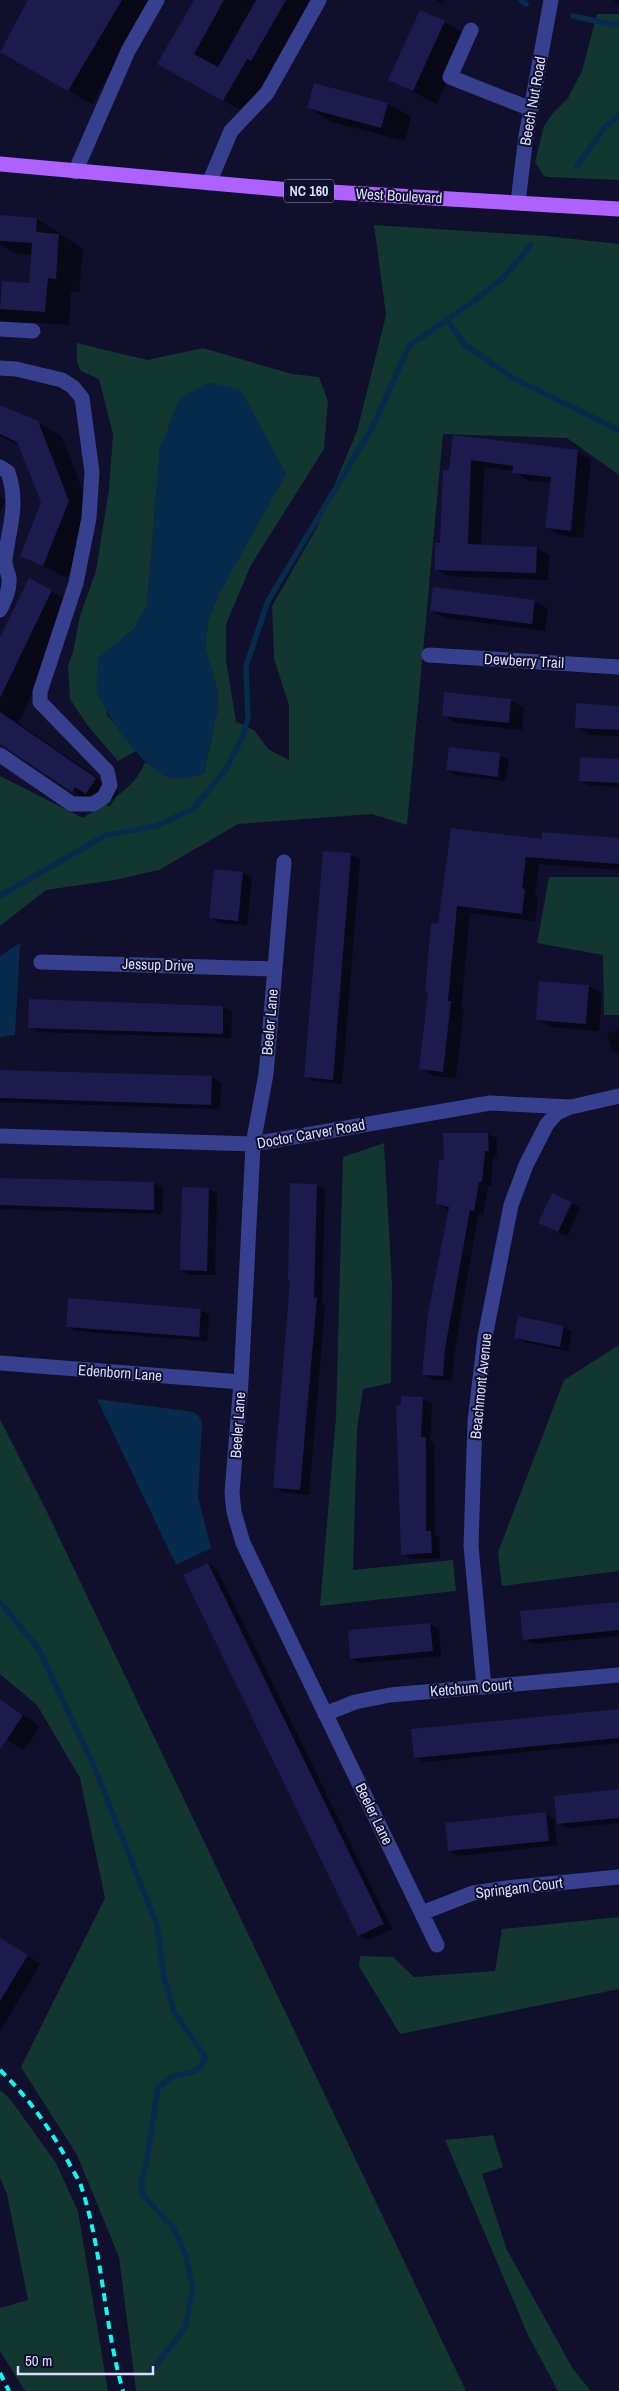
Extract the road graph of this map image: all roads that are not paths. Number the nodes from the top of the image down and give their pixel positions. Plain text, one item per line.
1 (157, 0) edge
2 (319, 0) edge
3 (551, 0) edge
4 (471, 30) dead end
5 (531, 109) junction
6 (0, 164) edge
7 (75, 172) junction
8 (209, 183) junction
9 (518, 202) junction
10 (619, 209) edge
11 (0, 329) edge
12 (33, 331) dead end
13 (0, 368) edge
14 (0, 467) edge
15 (2, 562) edge
16 (0, 610) edge
17 (429, 655) dead end
18 (619, 667) edge
19 (0, 755) edge
20 (284, 862) dead end
21 (41, 962) dead end
22 (275, 969) junction
23 (619, 1096) edge
24 (571, 1107) junction
25 (0, 1136) edge
26 (253, 1144) junction
27 (0, 1363) edge
28 (241, 1382) junction
29 (619, 1675) edge
30 (484, 1687) junction
31 (325, 1714) junction
32 (619, 1877) edge
33 (422, 1913) junction
34 (437, 1945) dead end

1 - 7 street
2 - 8 street
3 - 5 street, Beech Nut Road
4 - 5 street
5 - 9 street, Beech Nut Road
6 - 7 main road, West Boulevard / NC 160
7 - 8 main road, West Boulevard / NC 160
8 - 9 main road, West Boulevard / NC 160
9 - 10 main road, West Boulevard / NC 160
11 - 12 street
13 - 19 street
14 - 15 street
15 - 16 street
17 - 18 street, Dewberry Trail
20 - 22 street, Beeler Lane
21 - 22 street, Jessup Drive
22 - 26 street, Beeler Lane
23 - 24 street, Doctor Carver Road
24 - 26 street, Doctor Carver Road
24 - 30 street, Beachmont Avenue
25 - 26 street, Doctor Carver Road
26 - 28 street, Beeler Lane
27 - 28 street, Edenborn Lane
28 - 31 street, Beeler Lane
29 - 30 street, Ketchum Court
30 - 31 street, Ketchum Court
31 - 33 street, Beeler Lane
32 - 33 street, Springarn Court
33 - 34 street, Beeler Lane

